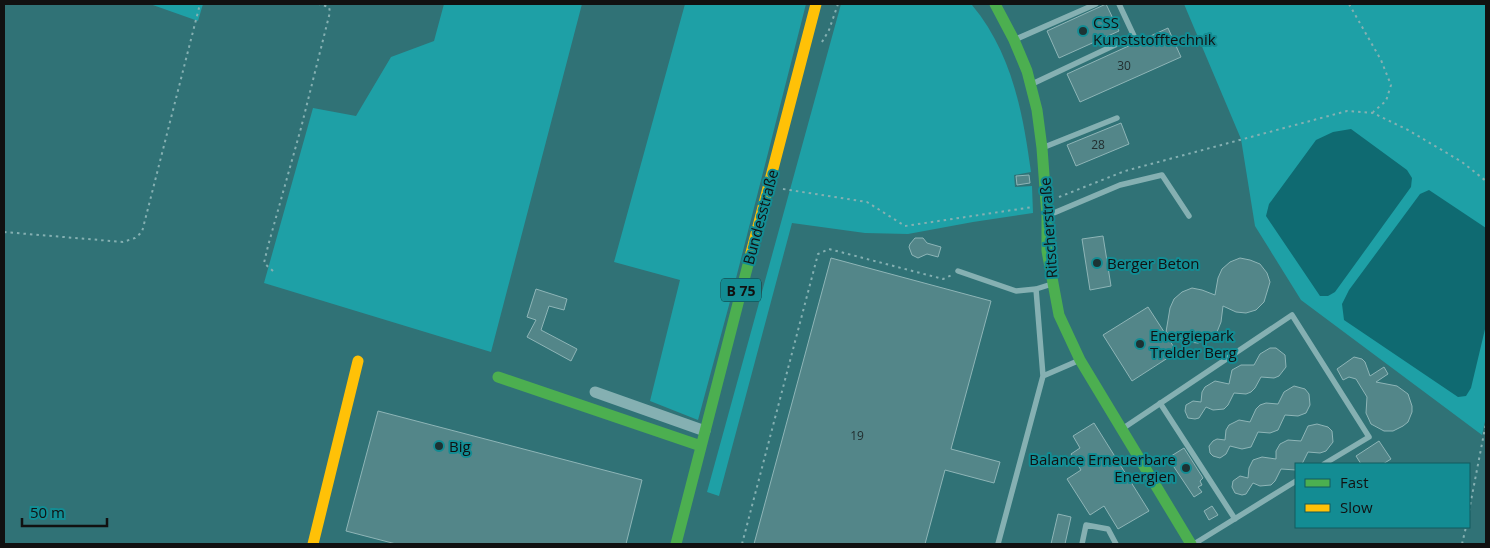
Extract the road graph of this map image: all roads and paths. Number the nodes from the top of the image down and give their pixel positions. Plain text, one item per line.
1 (200, 4) edge
2 (319, 4) edge
3 (816, 4) edge
4 (994, 4) edge
5 (1096, 4) edge
6 (1119, 4) edge
7 (1349, 4) edge
8 (1014, 40) junction
9 (1031, 84) junction
10 (1373, 112) junction
11 (1117, 118) dead end
12 (1042, 148) junction
13 (1486, 181) edge
14 (768, 185) junction
15 (1046, 203) junction
16 (1047, 216) junction
17 (1189, 216) dead end
18 (4, 232) edge
19 (273, 271) dead end
20 (958, 271) joint
21 (1052, 284) junction
22 (1036, 289) junction
23 (1080, 360) junction
24 (358, 361) dead end
25 (1043, 376) junction
26 (498, 377) dead end
27 (596, 392) dead end
28 (1160, 403) junction
29 (1486, 422) edge
30 (1122, 429) junction
31 (705, 430) junction
32 (701, 446) junction
33 (1326, 463) edge
34 (1295, 482) edge
35 (1470, 506) edge
36 (1235, 519) junction
37 (1466, 528) edge
38 (313, 544) edge
39 (676, 544) edge
40 (742, 544) edge
41 (998, 544) edge
42 (1082, 544) edge
43 (1116, 544) edge
44 (1193, 544) edge
45 (1462, 544) edge

1 - 18 path
2 - 19 path
3 - 14 street, Bundesstraße / B 75
4 - 8 street, Ritscherstraße
5 - 8 lane
6 - 9 lane
7 - 10 path
8 - 9 street, Ritscherstraße
9 - 12 street, Ritscherstraße
10 - 13 path
10 - 15 path
11 - 12 lane
12 - 15 street, Ritscherstraße
14 - 15 path
14 - 31 street, Bundesstraße / B 75
15 - 16 street, Ritscherstraße
16 - 17 lane
16 - 21 street, Ritscherstraße
20 - 22 lane
20 - 40 path
21 - 22 lane
21 - 23 street, Ritscherstraße
22 - 25 lane
23 - 25 lane
23 - 30 street, Ritscherstraße
24 - 38 street
25 - 41 lane
26 - 32 street
27 - 31 street
28 - 30 lane
28 - 33 lane
28 - 36 lane
29 - 35 path
30 - 44 street, Ritscherstraße
31 - 32 street, Bundesstraße / B 75
32 - 39 street, Bundesstraße / B 75
34 - 36 lane
36 - 44 lane
37 - 45 path
42 - 43 lane

